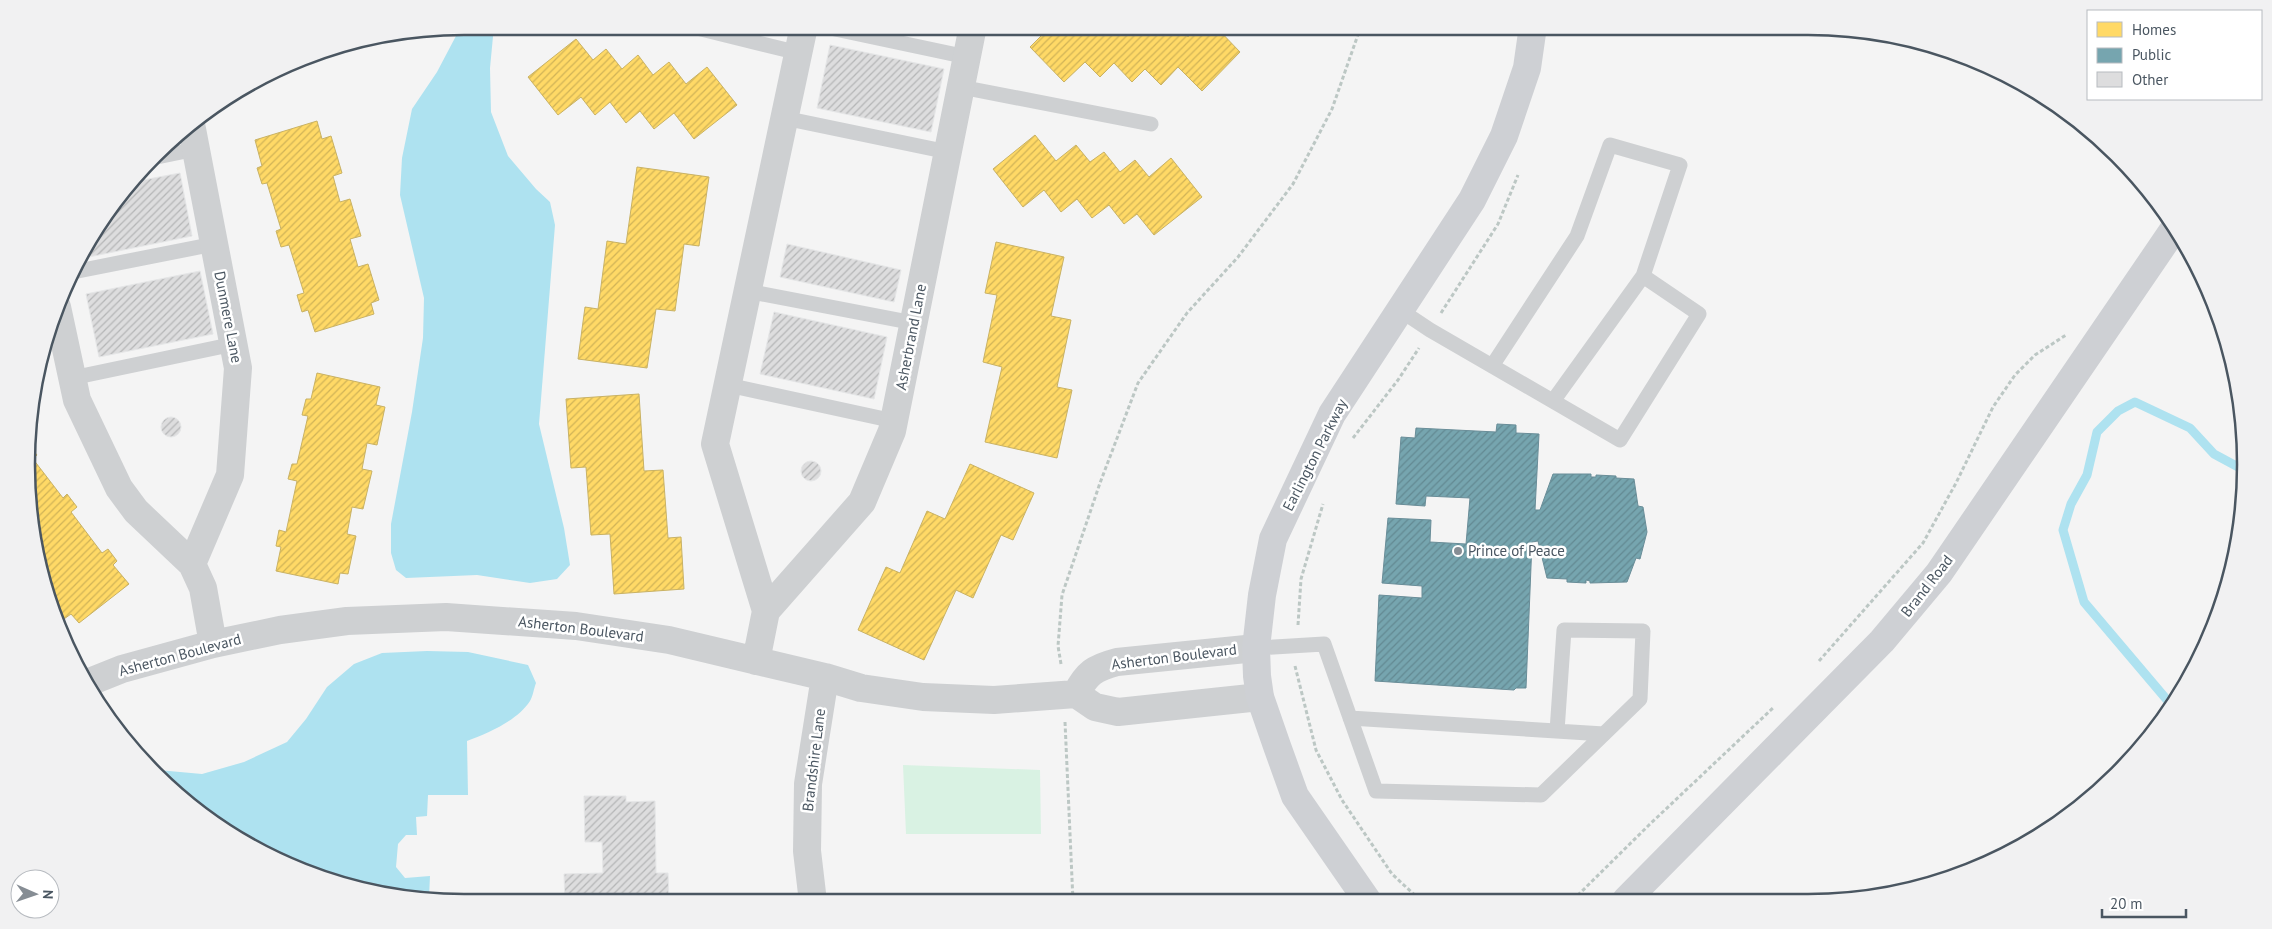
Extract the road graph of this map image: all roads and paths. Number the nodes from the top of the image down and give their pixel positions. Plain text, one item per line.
1 (727, 35) edge
2 (802, 35) edge
3 (863, 35) edge
4 (972, 35) edge
5 (1358, 35) edge
6 (1531, 35) edge
7 (798, 52) junction
8 (967, 57) junction
9 (961, 87) junction
10 (784, 118) junction
11 (1151, 124) dead end
12 (193, 137) edge
13 (177, 146) edge
14 (948, 152) junction
15 (1519, 173) dead end
16 (2170, 234) edge
17 (214, 244) junction
18 (82, 270) edge
19 (1643, 276) junction
20 (748, 292) junction
21 (1400, 310) junction
22 (60, 321) edge
23 (914, 322) junction
24 (1430, 330) junction
25 (2068, 334) dead end
26 (234, 344) junction
27 (1492, 366) junction
28 (72, 378) junction
29 (728, 385) junction
30 (1553, 402) junction
31 (894, 421) junction
32 (1348, 445) dead end
33 (1324, 502) dead end
34 (192, 564) junction
35 (766, 611) junction
36 (213, 644) junction
37 (1297, 645) junction
38 (1256, 648) junction
39 (756, 661) junction
40 (1816, 665) dead end
41 (825, 677) junction
42 (94, 680) edge
43 (1070, 694) junction
44 (1260, 698) junction
45 (1774, 706) dead end
46 (1350, 718) junction
47 (1557, 731) junction
48 (1604, 734) junction
49 (812, 894) edge
50 (1074, 894) edge
51 (1363, 894) edge
52 (1414, 894) edge
53 (1579, 894) edge
54 (1632, 894) edge

1 - 7 lane
2 - 7 street
3 - 8 lane
4 - 8 street, Asherbrand Lane
5 - 43 path
6 - 21 street, Earlington Parkway
7 - 10 street
8 - 9 street, Asherbrand Lane
9 - 11 lane
9 - 14 street, Asherbrand Lane
10 - 14 lane
10 - 20 street
12 - 13 lane
12 - 17 street, Dunmere Lane
14 - 23 street, Asherbrand Lane
15 - 24 path
16 - 54 street, Brand Road
17 - 18 lane
17 - 26 street, Dunmere Lane
19 - 27 lane
19 - 30 lane
19 - 30 lane
20 - 23 lane
20 - 29 street
21 - 24 lane
21 - 38 street, Earlington Parkway
22 - 28 street
23 - 31 street, Asherbrand Lane
24 - 27 lane
24 - 32 path
25 - 40 path
26 - 28 lane
26 - 34 street, Dunmere Lane
27 - 30 lane
28 - 34 street
29 - 31 lane
29 - 35 street
31 - 35 street, Asherbrand Lane
33 - 37 path
34 - 36 street
35 - 39 street
36 - 39 street, Asherton Boulevard
36 - 42 street, Asherton Boulevard
37 - 38 lane
37 - 46 lane
37 - 52 path
38 - 43 street, Asherton Boulevard
38 - 44 street, Earlington Parkway
39 - 41 street, Asherton Boulevard
41 - 43 street, Asherton Boulevard
41 - 49 street, Brandshire Lane
43 - 44 street
43 - 50 path
44 - 51 street, Earlington Parkway
45 - 53 path
46 - 47 lane
46 - 48 lane
47 - 48 lane
47 - 48 lane

